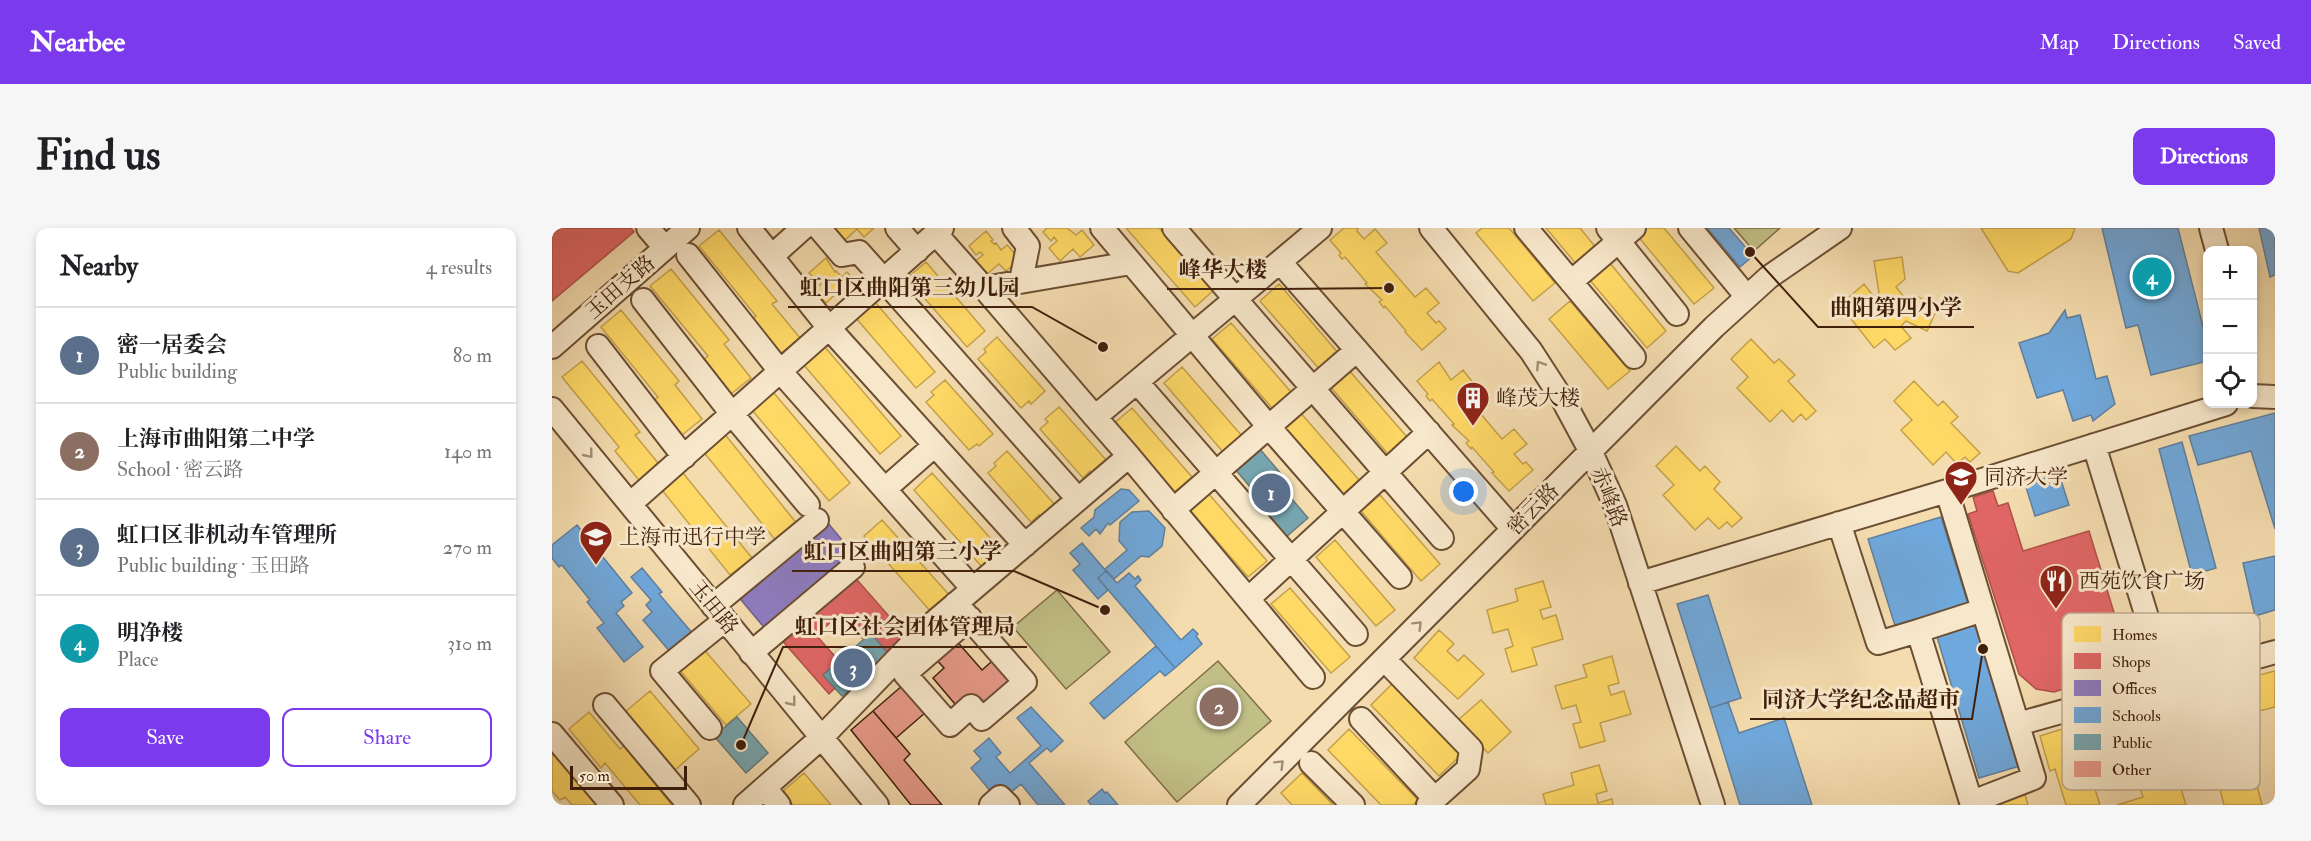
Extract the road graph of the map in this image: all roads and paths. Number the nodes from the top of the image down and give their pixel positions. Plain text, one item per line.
1 (648, 228) edge
2 (688, 228) edge
3 (749, 228) edge
4 (803, 228) edge
5 (819, 228) edge
6 (897, 228) edge
7 (1014, 228) edge
8 (1102, 228) edge
9 (1174, 228) edge
10 (1320, 228) edge
11 (1431, 228) edge
12 (1526, 228) edge
13 (1690, 228) edge
14 (1839, 228) edge
15 (2211, 228) edge
16 (939, 231) edge
17 (1620, 232) edge
18 (2216, 246) edge
19 (665, 248) junction
20 (917, 251) junction
21 (688, 255) dead end
22 (772, 256) junction
23 (1280, 262) junction
24 (1131, 263) junction
25 (884, 279) junction
26 (1021, 281) junction
27 (1571, 282) junction
28 (984, 288) junction
29 (1747, 297) junction
30 (643, 300) dead end
31 (1235, 300) junction
32 (1677, 314) dead end
33 (830, 328) junction
34 (1193, 335) junction
35 (597, 346) dead end
36 (552, 347) edge
37 (1357, 350) junction
38 (1634, 357) dead end
39 (780, 371) junction
40 (1137, 382) junction
41 (1313, 388) junction
42 (2257, 396) edge
43 (2275, 397) edge
44 (2213, 408) edge
45 (552, 409) edge
46 (732, 414) junction
47 (1095, 417) junction
48 (1269, 427) junction
49 (1429, 432) junction
50 (935, 445) junction
51 (2094, 445) junction
52 (1591, 452) junction
53 (1129, 456) junction
54 (684, 457) junction
55 (1385, 472) junction
56 (1216, 473) junction
57 (885, 489) junction
58 (1947, 491) junction
59 (1078, 500) junction
60 (630, 504) junction
61 (1173, 510) junction
62 (1342, 512) junction
63 (1839, 524) junction
64 (1513, 530) junction
65 (1442, 538) dead end
66 (1025, 544) junction
67 (1291, 559) junction
68 (853, 567) dead end
69 (1400, 577) dead end
70 (1640, 583) junction
71 (1248, 599) junction
72 (966, 603) junction
73 (1983, 610) junction
74 (719, 613) junction
75 (2146, 613) edge
76 (1918, 631) junction
77 (1356, 634) dead end
78 (751, 652) junction
79 (2275, 652) edge
80 (2260, 656) edge
81 (1384, 659) junction
82 (1313, 677) dead end
83 (605, 705) dead end
84 (2062, 712) edge
85 (1361, 719) dead end
86 (2018, 724) junction
87 (710, 728) dead end
88 (552, 734) edge
89 (821, 738) junction
90 (1311, 763) dead end
91 (772, 796) edge
92 (1432, 802) edge
93 (1972, 804) edge
94 (612, 805) edge
95 (689, 805) edge
96 (745, 805) edge
97 (877, 805) edge
98 (991, 805) edge
99 (1008, 805) edge
100 (1239, 805) edge
101 (1353, 805) edge
102 (1713, 805) edge

1 - 19 street
2 - 19 street, 玉田支路
3 - 22 street
4 - 22 street
5 - 25 street
6 - 20 street
7 - 26 street
8 - 24 street
9 - 31 street
10 - 23 street
52 -> 11 street, 赤峰路
12 - 27 street
13 - 29 street
14 - 29 street, 密云路
15 - 18 street
16 - 20 street
16 - 28 street
17 - 27 street
17 - 32 street
19 - 36 street, 玉田支路
20 - 25 street
21 - 39 street
22 - 33 street
23 - 31 street
23 - 37 street
24 - 26 street
24 - 34 street
25 - 33 street
25 - 59 street
26 - 28 street
27 - 38 street
28 - 47 street
29 - 52 street, 密云路
30 - 46 street
31 - 34 street
31 - 41 street
33 - 39 street
33 - 50 street
34 - 40 street
34 - 48 street
35 - 54 street
37 - 41 street
37 - 49 street
39 - 46 street
39 - 57 street
40 - 47 street
40 - 56 street
41 - 48 street
41 - 55 street
42 - 43 street
44 - 51 street
45 -> 60 street, 玉田路
46 - 54 street
46 - 74 street
47 - 53 street
48 - 56 street
48 - 62 street
49 - 55 street
49 - 64 street
50 - 57 street
50 - 66 street
51 - 58 street
51 - 75 street
52 - 64 street, 密云路
52 - 70 street, 赤峰路
53 - 59 street
53 - 61 street
54 - 60 street
55 - 62 street
55 - 65 street
56 - 61 street
56 - 67 street
57 - 72 street
58 - 63 street
58 - 73 street
59 - 66 street
60 - 74 street, 玉田路
61 - 71 street
62 - 67 street
62 - 69 street
63 - 70 street
63 - 76 street
81 -> 64 street, 密云路
66 - 72 street
67 - 71 street
67 - 77 street
68 - 78 street
70 - 102 street, 赤峰路
71 - 82 street
72 - 72 street
72 - 89 street
73 - 76 street
73 - 86 street
74 - 78 street, 玉田路
74 - 87 street
76 - 93 street
78 -> 89 street, 玉田路
79 - 80 street
81 - 92 street
100 -> 81 street, 密云路
83 - 95 street
84 - 86 street
85 - 92 street
86 - 93 street
88 - 94 street
89 - 91 street
89 - 97 street, 玉田路
90 - 101 street
91 - 96 street
98 - 99 street

